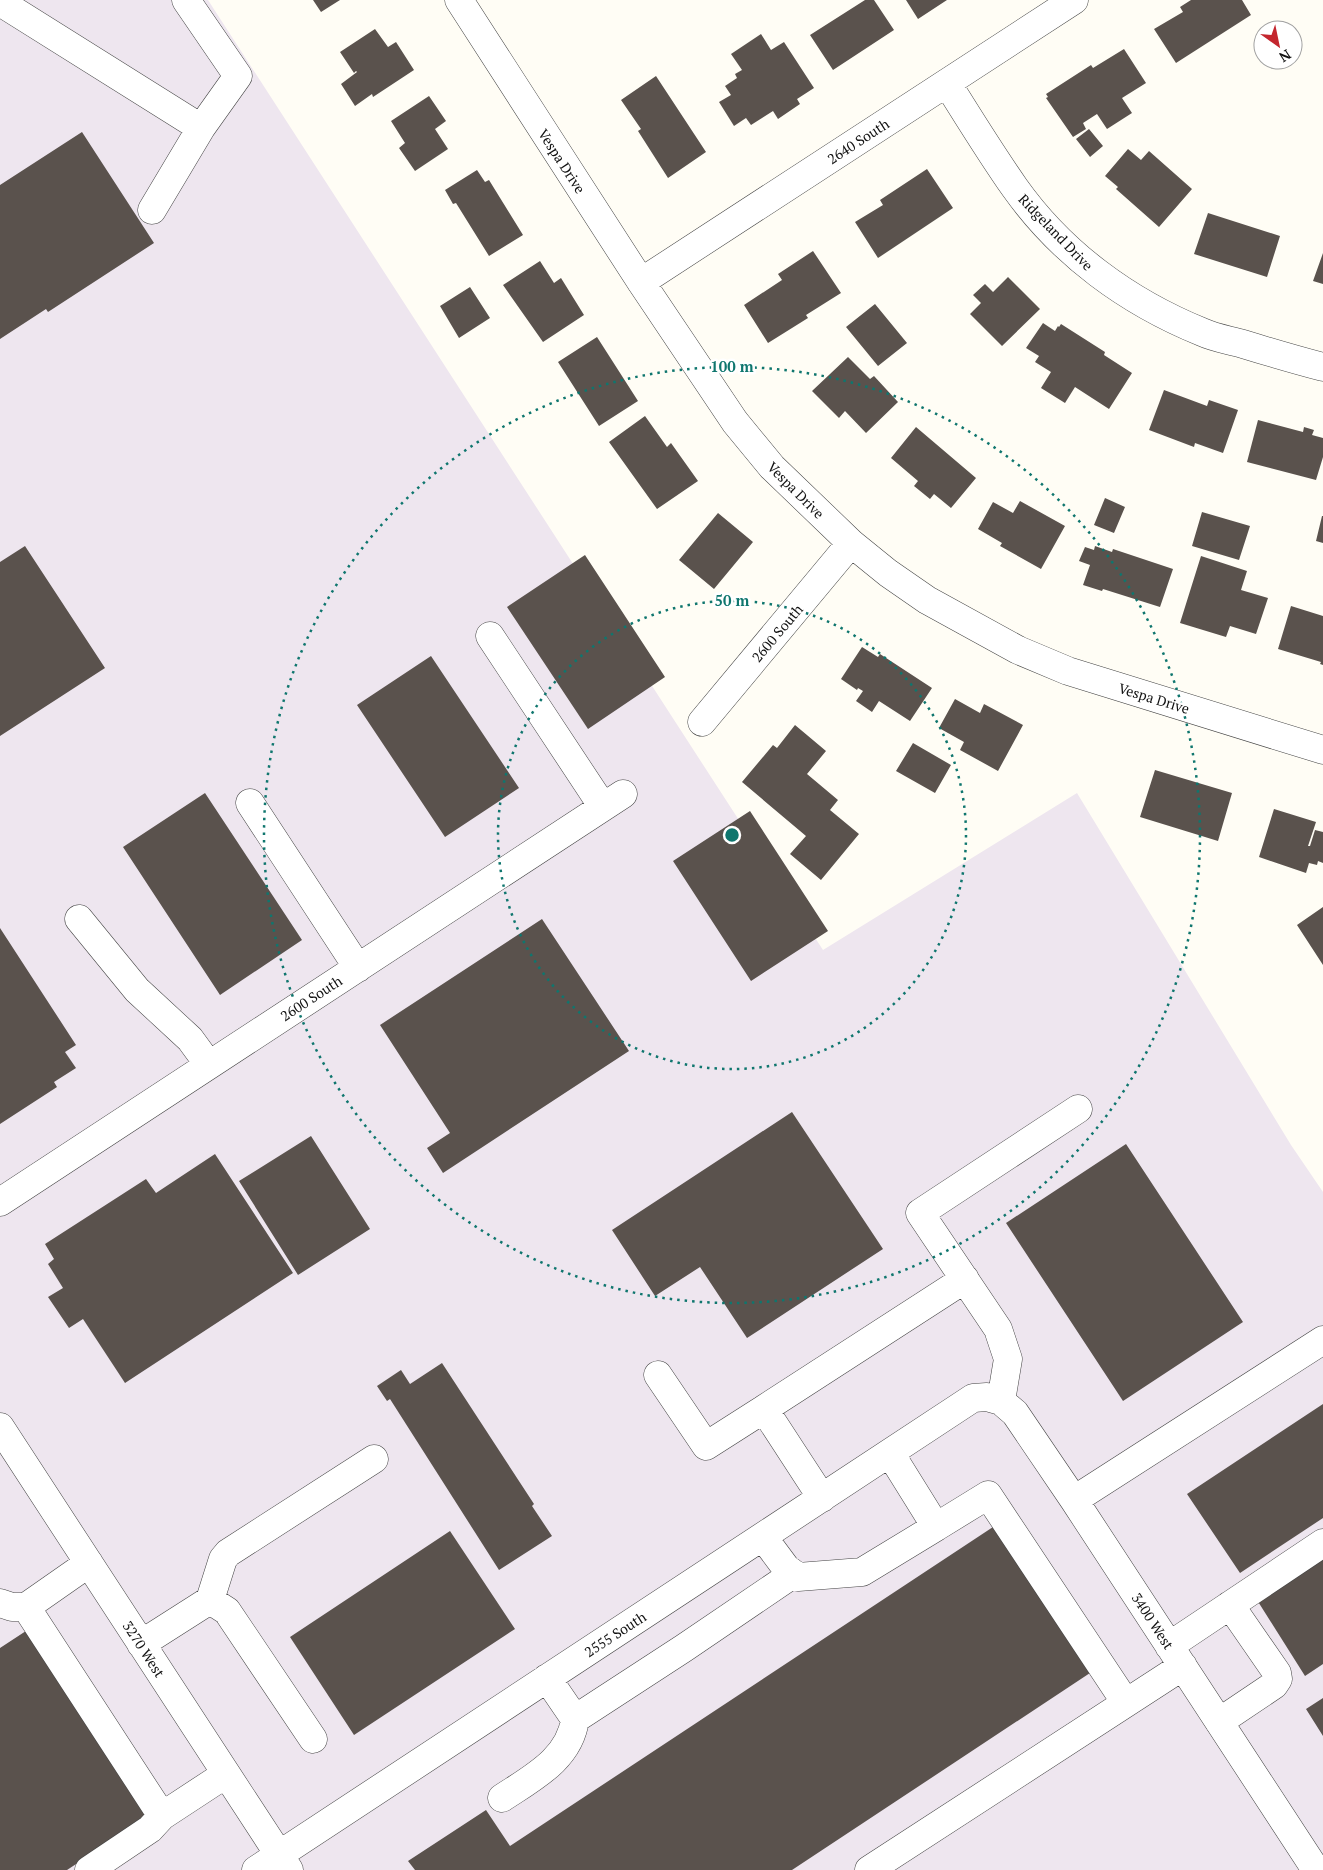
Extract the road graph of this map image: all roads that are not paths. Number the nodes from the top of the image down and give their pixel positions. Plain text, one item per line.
1 (186, 0) edge
2 (459, 0) edge
3 (1074, 0) edge
4 (0, 2) edge
5 (947, 83) junction
6 (201, 128) junction
7 (152, 210) dead end
8 (641, 282) junction
9 (1323, 367) edge
10 (851, 543) junction
11 (490, 636) dead end
12 (702, 722) dead end
13 (1323, 750) edge
14 (250, 803) dead end
15 (79, 919) dead end
16 (358, 968) junction
17 (209, 1065) junction
18 (1078, 1109) dead end
19 (0, 1202) edge
20 (965, 1279) junction
21 (1323, 1340) edge
22 (658, 1375) dead end
23 (1001, 1401) junction
24 (764, 1409) junction
25 (0, 1427) edge
26 (890, 1453) junction
27 (374, 1459) dead end
28 (822, 1498) junction
29 (1074, 1500) junction
30 (936, 1527) junction
31 (763, 1536) junction
32 (1323, 1542) edge
33 (89, 1563) junction
34 (793, 1574) junction
35 (210, 1600) junction
36 (13, 1605) edge
37 (1230, 1605) junction
38 (141, 1644) junction
39 (1176, 1656) junction
40 (547, 1678) junction
41 (1126, 1703) junction
42 (574, 1719) junction
43 (1219, 1722) junction
44 (313, 1739) dead end
45 (226, 1774) junction
46 (502, 1798) dead end
47 (162, 1816) junction
48 (284, 1863) edge
49 (89, 1870) edge
50 (256, 1870) edge
51 (869, 1870) edge
52 (1316, 1870) edge

1 - 6 street
2 - 8 street, Vespa Drive
3 - 5 street, 2640 South
4 - 6 street
5 - 8 street, 2640 South
5 - 9 street, Ridgeland Drive
6 - 7 street
8 - 10 street, Vespa Drive
10 - 12 street, 2600 South
10 - 13 street, Vespa Drive
11 - 16 street, 2600 South
14 - 16 street
15 - 17 street
16 - 17 street, 2600 South
17 - 19 street, 2600 South
18 - 20 street
20 - 23 street
20 - 24 street
21 - 29 street
22 - 24 street
23 - 26 street, 2555 South
23 - 29 street, 3400 West
24 - 28 street
25 - 33 street, 3270 West
26 - 28 street, 2555 South
26 - 30 street
27 - 35 street
28 - 31 street, 2555 South
29 - 39 street, 3400 West
30 - 34 street
30 - 41 street
31 - 34 street
31 - 40 street, 2555 South
32 - 37 street
33 - 36 street
33 - 38 street, 3270 West
34 - 42 street
35 - 38 street
35 - 44 street
36 - 47 street
37 - 39 street
37 - 43 street
38 - 45 street, 3270 West
39 - 41 street
39 - 43 street, 3400 West
40 - 42 street
40 - 48 street, 2555 South
41 - 51 street
42 - 46 street
43 - 52 street, 3400 West
45 - 47 street
45 - 48 street, 3270 West
47 - 49 street
48 - 50 street, 2555 South

